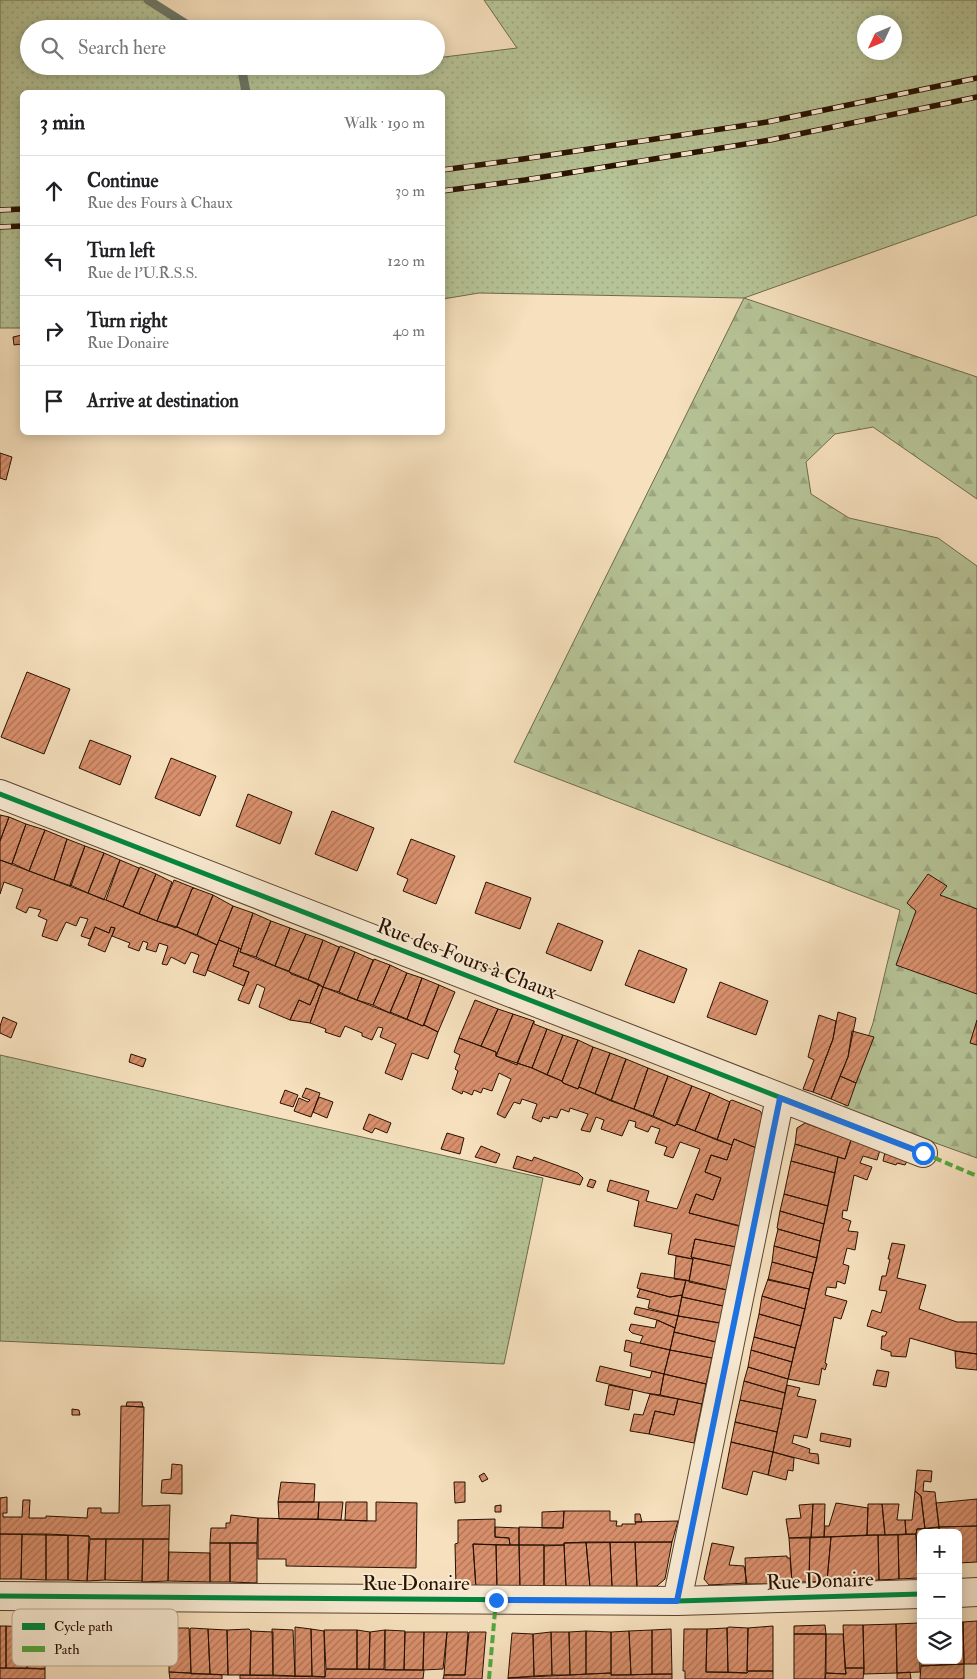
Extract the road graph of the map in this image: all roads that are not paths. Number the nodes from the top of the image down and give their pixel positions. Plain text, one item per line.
1 (0, 794) edge
2 (780, 1098) junction
3 (923, 1153) dead end
4 (977, 1592) edge
5 (962, 1593) edge
6 (917, 1594) edge
7 (0, 1596) edge
8 (677, 1601) junction

1 - 2 street, Rue des Fours à Chaux
2 - 3 street, Rue des Fours à Chaux
2 - 8 street
4 - 5 street
6 - 8 street, Rue Donaire
7 - 8 street, Rue Donaire

